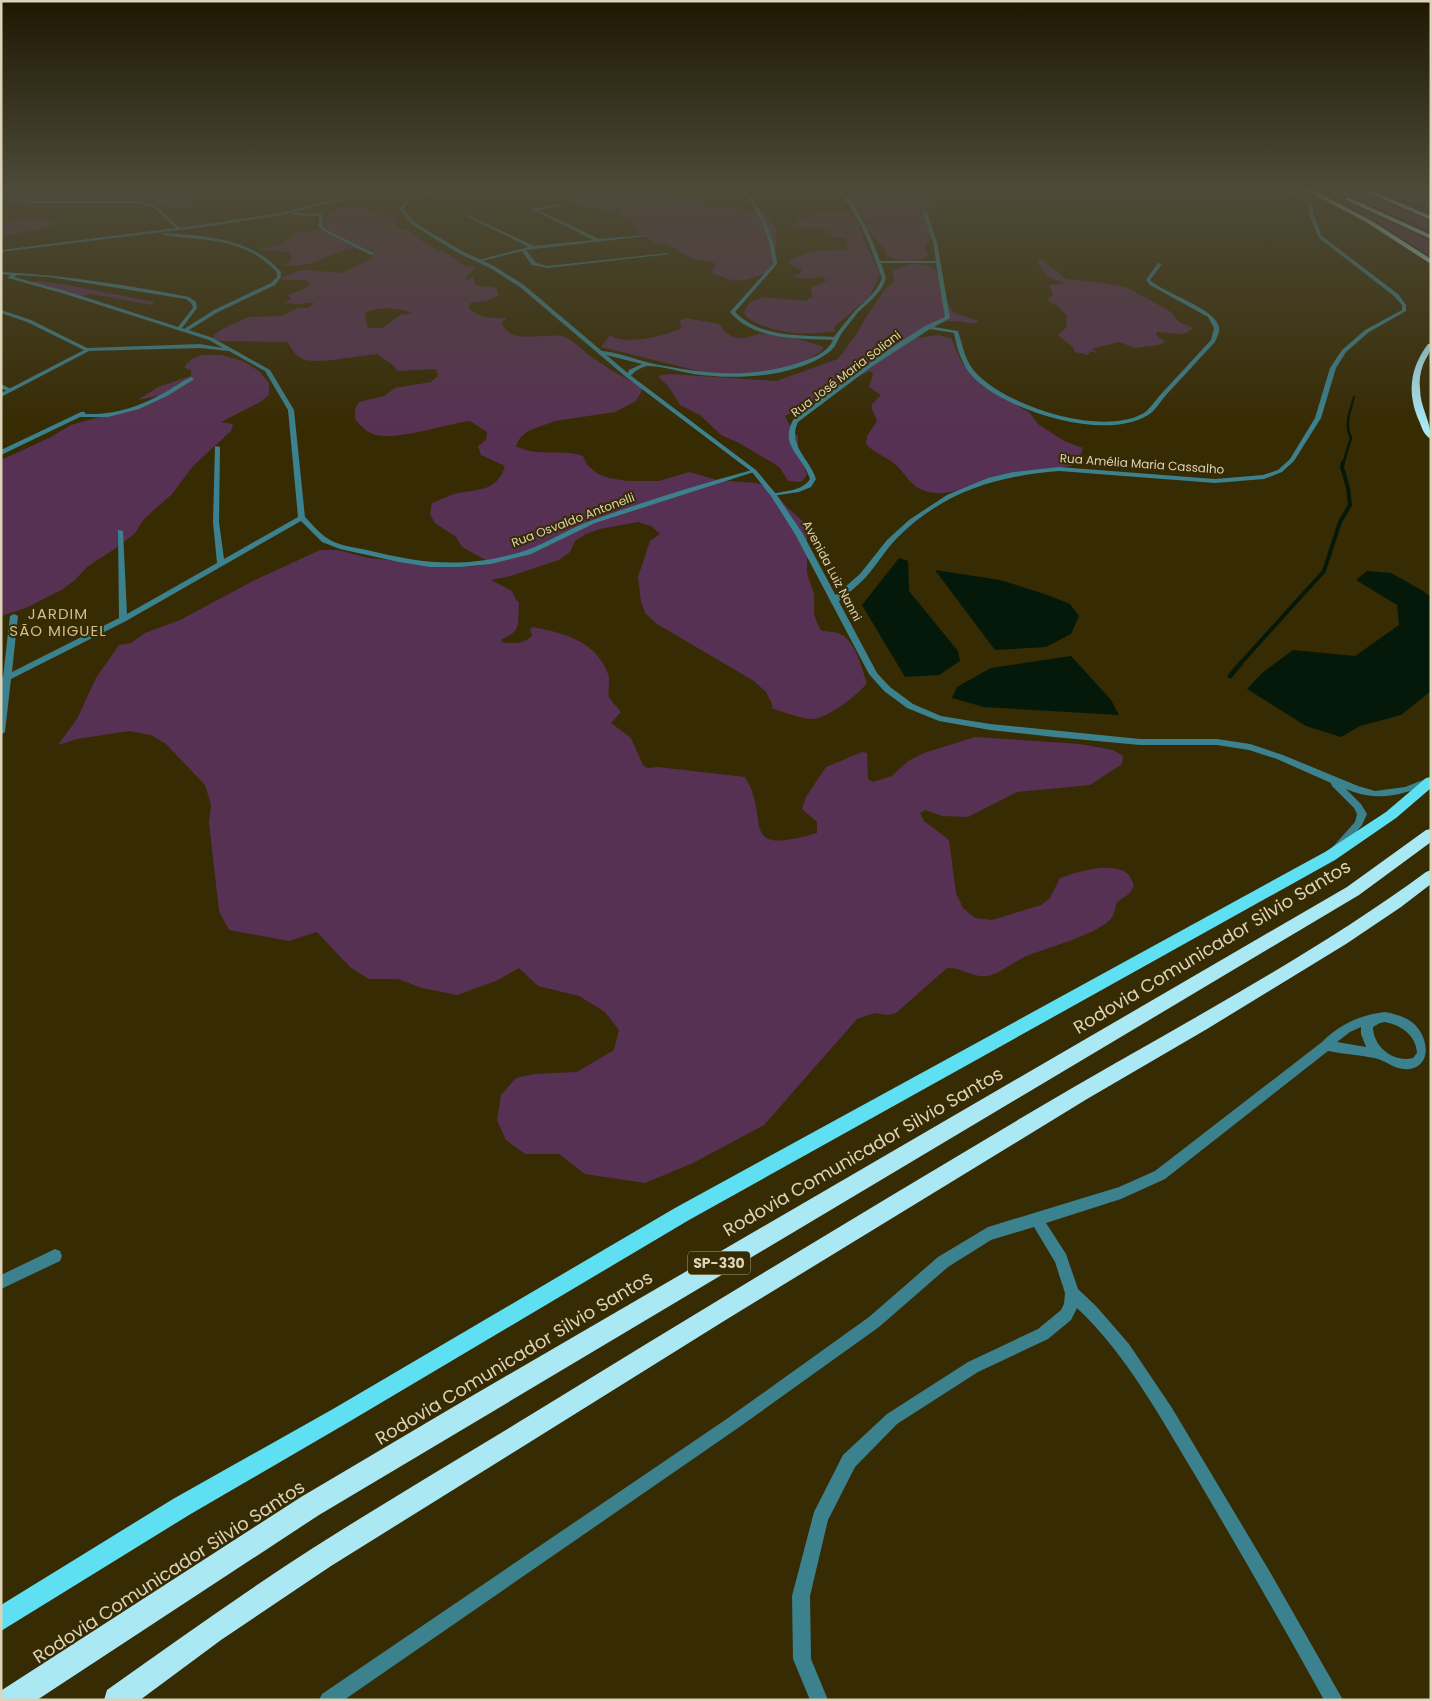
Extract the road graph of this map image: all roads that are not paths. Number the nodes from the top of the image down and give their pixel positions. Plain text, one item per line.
1 (274, 268) edge
2 (492, 268) edge
3 (771, 268) edge
4 (880, 268) edge
5 (941, 268) edge
6 (1157, 268) edge
7 (1361, 268) edge
8 (1, 273) edge
9 (18, 273) junction
10 (1, 277) edge
11 (10, 278) junction
12 (1, 311) edge
13 (948, 318) junction
14 (927, 327) junction
15 (183, 329) junction
16 (956, 332) junction
17 (211, 339) junction
18 (836, 339) junction
19 (200, 346) junction
20 (1431, 346) edge
21 (88, 350) junction
22 (233, 351) junction
23 (600, 352) junction
24 (630, 360) junction
25 (646, 364) junction
26 (615, 365) junction
27 (628, 376) junction
28 (190, 379) dead end
29 (1, 386) edge
30 (10, 390) junction
31 (1, 394) edge
32 (92, 409) dead end
33 (79, 415) junction
34 (1431, 436) edge
35 (217, 447) dead end
36 (1, 453) edge
37 (754, 471) junction
38 (774, 495) junction
39 (302, 518) junction
40 (120, 531) dead end
41 (222, 564) junction
42 (834, 600) junction
43 (14, 616) dead end
44 (123, 619) junction
45 (4, 679) edge
46 (1, 732) edge
47 (1326, 777) junction
48 (1431, 780) edge
49 (1431, 834) edge
50 (1330, 856) junction
51 (1431, 876) edge
52 (1371, 1020) junction
53 (1427, 1045) edge
54 (1326, 1046) junction
55 (1382, 1054) junction
56 (1036, 1218) junction
57 (56, 1256) dead end
58 (1, 1282) edge
59 (1072, 1293) junction
60 (1, 1618) edge
61 (12, 1700) edge
62 (117, 1700) edge
63 (328, 1700) edge
64 (819, 1700) edge
65 (1334, 1700) edge

1 - 15 street
2 - 23 street, Avenida Luiz Nanni
3 - 18 street
4 - 18 street
5 - 13 street
6 - 16 street
7 - 42 street, Rua Amélia Maria Cassalho
8 - 9 street
9 - 11 street
9 - 15 street
10 - 11 street
11 - 15 street
12 - 21 street
13 - 14 street, Rua José Maria Soliani
13 - 16 street
14 - 16 street
14 - 38 street, Rua José Maria Soliani
15 - 17 street
17 - 19 street
17 - 22 street
18 - 25 street
19 - 21 street
19 - 22 street
20 - 34 highway
21 - 30 street
22 - 39 street
23 - 24 street
23 - 26 street, Avenida Luiz Nanni
24 - 25 street
24 - 26 street
25 - 27 street
26 - 27 street, Avenida Luiz Nanni
27 - 37 street, Avenida Luiz Nanni
28 - 33 street
29 - 30 street
30 - 31 street
32 - 33 street
33 - 36 street
35 - 41 street
37 - 38 street, Avenida Luiz Nanni
37 - 39 street, Rua Osvaldo Antonelli
38 - 42 street, Avenida Luiz Nanni
39 - 41 street
40 - 44 street
41 - 44 street
42 - 47 street, Avenida Luiz Nanni
43 - 45 street
44 - 45 street
45 - 46 street
47 - 48 street, Avenida Luiz Nanni
47 - 50 street, Avenida Luiz Nanni
48 - 50 highway
49 - 61 highway, Rodovia Comunicador Silvio Santos / SP-330
50 - 60 highway
51 - 62 highway, SP-330
52 - 53 street
52 - 54 street
52 - 55 street
53 - 55 street
54 - 55 street
54 - 56 street
56 - 59 street
56 - 63 street
57 - 58 street
59 - 64 street
59 - 65 street

